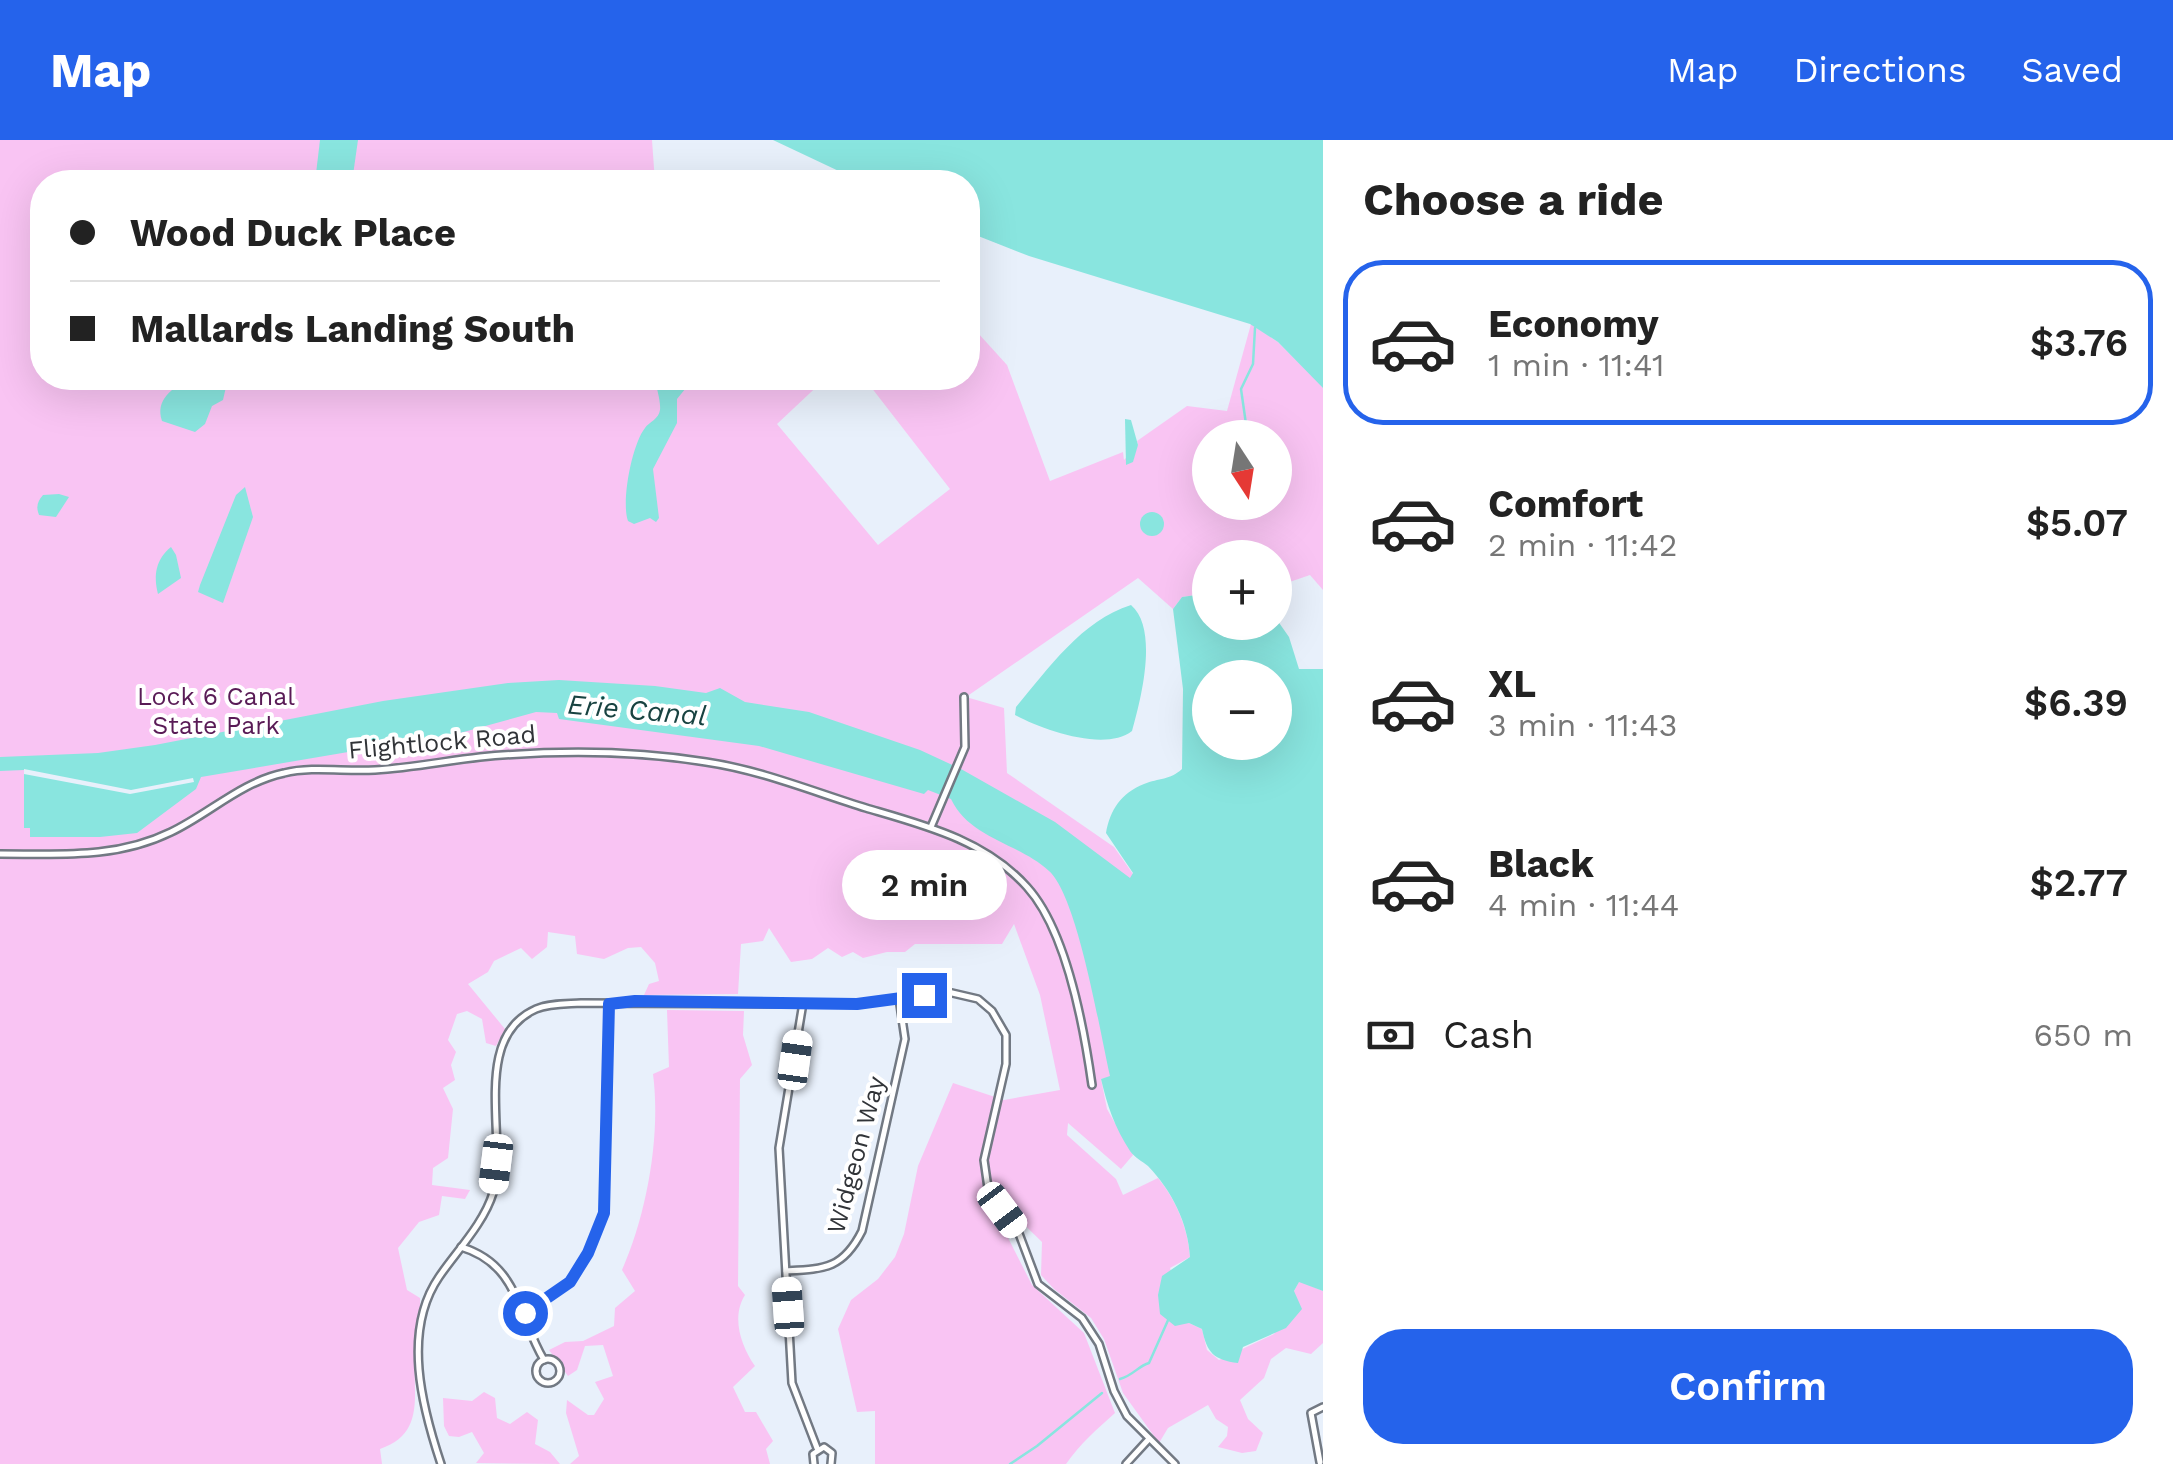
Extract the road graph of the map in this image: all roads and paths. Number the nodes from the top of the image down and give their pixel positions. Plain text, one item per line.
1 (964, 698) dead end
2 (930, 827) junction
3 (0, 854) edge
4 (899, 998) junction
5 (803, 1003) junction
6 (609, 1004) junction
7 (1092, 1086) dead end
8 (460, 1247) junction
9 (786, 1270) junction
10 (525, 1313) junction
11 (544, 1360) junction
12 (1323, 1407) edge
13 (1148, 1440) junction
14 (817, 1448) junction
15 (1319, 1463) edge
16 (441, 1464) edge
17 (814, 1464) edge
18 (831, 1464) edge
19 (1126, 1464) edge
20 (1175, 1464) edge

1 - 2 street
2 - 3 street, Flightlock Road
2 - 7 street, Flightlock Road
4 - 5 street
4 - 9 street, Widgeon Way
4 - 13 street
5 - 6 street
5 - 9 street
6 - 8 street
6 - 10 street
8 - 10 street
8 - 16 street
9 - 14 street
10 - 11 street
11 - 11 street
12 - 15 street
13 - 19 street
13 - 20 street
14 - 17 street
14 - 18 street

